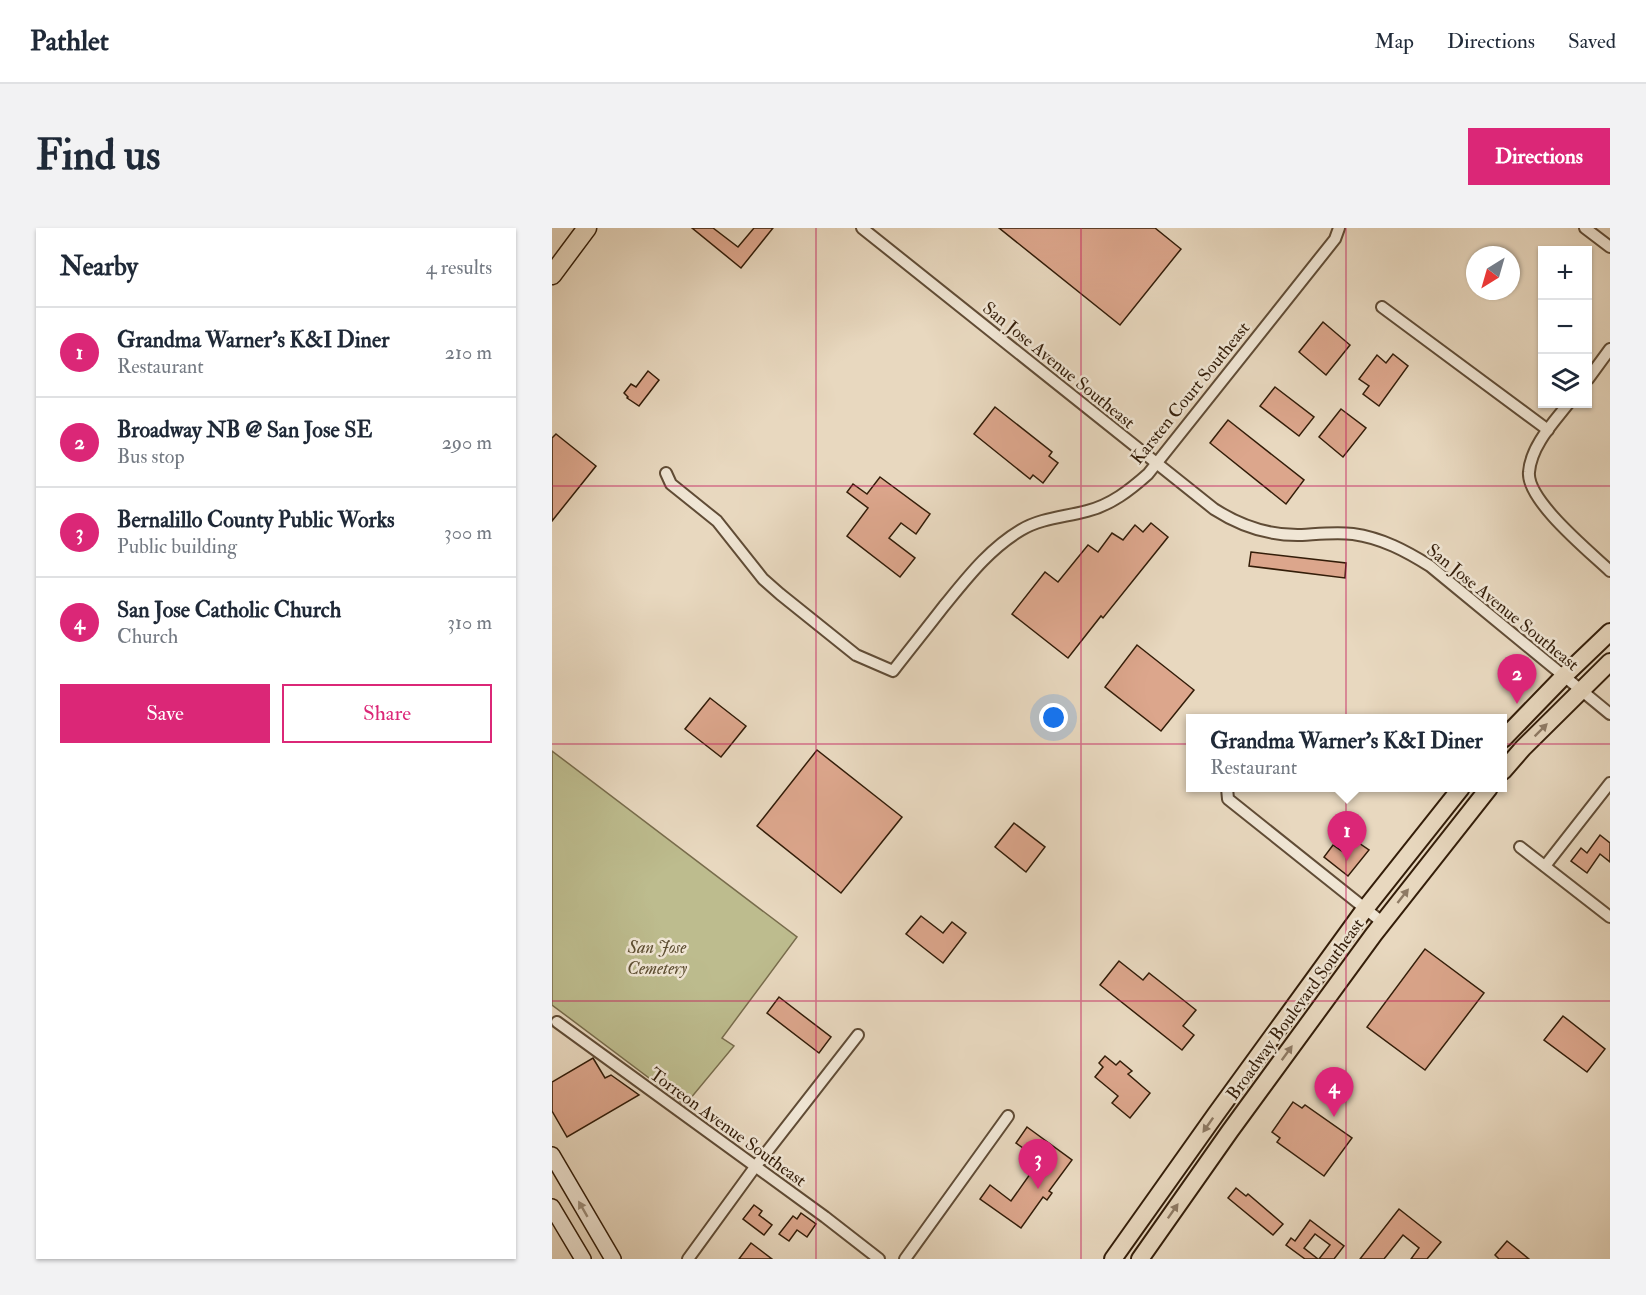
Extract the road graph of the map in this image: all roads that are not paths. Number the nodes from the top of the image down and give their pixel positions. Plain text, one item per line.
1 (587, 228) edge
2 (862, 228) edge
3 (1339, 228) edge
4 (1585, 228) edge
5 (1610, 248) edge
6 (552, 275) edge
7 (1382, 307) dead end
8 (1610, 349) edge
9 (1592, 372) edge
10 (1565, 408) edge
11 (1548, 430) junction
12 (1156, 464) junction
13 (666, 473) dead end
14 (1610, 571) edge
15 (1610, 632) edge
16 (1610, 662) edge
17 (1564, 676) junction
18 (1580, 690) junction
19 (1610, 714) edge
20 (1507, 736) edge
21 (1507, 766) edge
22 (1610, 783) edge
23 (1227, 792) edge
24 (1458, 792) edge
25 (1487, 792) edge
26 (1520, 847) dead end
27 (1545, 866) junction
28 (1365, 909) junction
29 (1610, 917) edge
30 (1382, 922) junction
31 (557, 1022) dead end
32 (858, 1035) dead end
33 (1008, 1116) dead end
34 (552, 1155) edge
35 (755, 1167) junction
36 (552, 1207) edge
37 (583, 1259) edge
38 (613, 1259) edge
39 (688, 1259) edge
40 (879, 1259) edge
41 (904, 1259) edge
42 (1113, 1259) edge
43 (1140, 1259) edge

1 - 6 highway
2 - 12 street, San Jose Avenue Southeast
3 - 12 street, Karsten Court Southeast
4 - 5 street
7 - 11 street
8 - 9 street
10 - 11 street
11 - 14 street
12 - 13 street, Karsten Court Southeast
12 - 17 street, San Jose Avenue Southeast
15 - 17 main road
16 - 18 main road
17 - 18 street, San Jose Avenue Southeast
17 - 20 main road
18 - 19 street, San Jose Avenue Southeast
21 -> 18 main road
22 - 27 street
23 - 28 street
24 - 28 main road, Broadway Boulevard Southeast
30 -> 25 main road, Broadway Boulevard Southeast
26 - 27 street
27 - 29 street
28 - 30 street
28 -> 42 main road, Broadway Boulevard Southeast
43 -> 30 main road, Broadway Boulevard Southeast
31 - 35 street, Torreon Avenue Southeast
32 - 35 street
33 - 41 street
38 -> 34 main road
35 - 39 street
35 - 40 street, Torreon Avenue Southeast
36 - 37 main road

